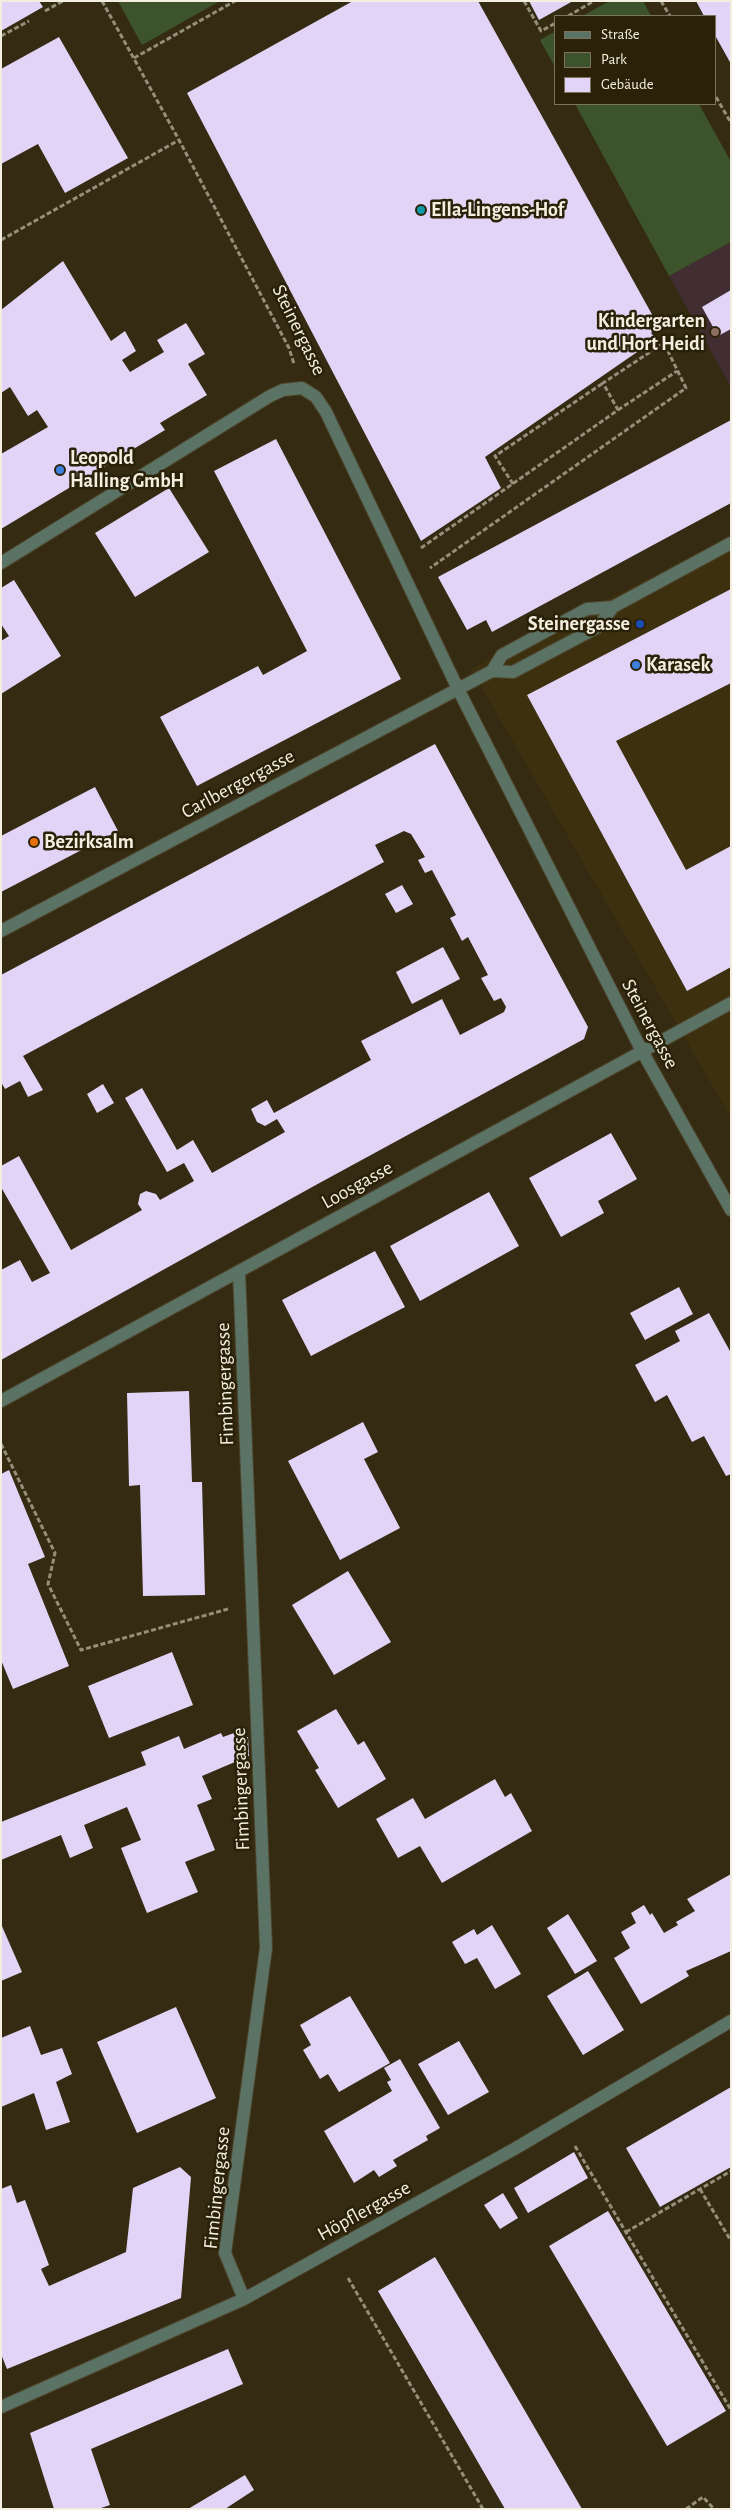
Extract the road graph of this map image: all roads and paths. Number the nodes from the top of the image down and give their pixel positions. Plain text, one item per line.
1 (63, 1) edge
2 (102, 1) edge
3 (235, 1) edge
4 (524, 1) edge
5 (594, 1) edge
6 (661, 1) edge
7 (45, 11) dead end
8 (570, 15) edge
9 (669, 15) edge
10 (28, 21) dead end
11 (554, 24) edge
12 (1, 36) edge
13 (134, 58) junction
14 (717, 99) edge
15 (731, 123) edge
16 (180, 140) junction
17 (1, 240) edge
18 (677, 371) junction
19 (603, 383) junction
20 (302, 388) junction
21 (618, 410) junction
22 (513, 484) junction
23 (731, 543) edge
24 (1, 563) edge
25 (402, 574) junction
26 (613, 607) junction
27 (492, 671) junction
28 (458, 689) junction
29 (1, 931) edge
30 (731, 1003) edge
31 (642, 1051) junction
32 (731, 1210) edge
33 (239, 1270) junction
34 (1, 1401) edge
35 (1, 1444) edge
36 (252, 1610) junction
37 (731, 2021) edge
38 (575, 2146) dead end
39 (731, 2171) edge
40 (700, 2189) junction
41 (626, 2232) junction
42 (731, 2241) edge
43 (348, 2278) dead end
44 (244, 2299) junction
45 (729, 2402) edge
46 (1, 2407) edge
47 (731, 2410) edge
48 (483, 2509) edge
49 (686, 2509) edge
50 (714, 2509) edge

1 - 7 path
2 - 13 path, Steinergasse
3 - 13 path
4 - 11 path
5 - 8 path
6 - 9 path
10 - 12 path
13 - 16 path, Steinergasse
14 - 15 path
16 - 17 path
16 - 20 path, Steinergasse
18 - 19 path
18 - 21 path
18 - 25 path
19 - 21 path
19 - 22 path
20 - 24 street
20 - 25 street, Steinergasse
21 - 22 path
22 - 25 path
23 - 26 street, Carlbergergasse
25 - 28 street, Steinergasse
26 - 27 street, Carlbergergasse
26 - 27 street, Carlbergergasse
27 - 28 street, Carlbergergasse
28 - 29 street, Carlbergergasse
28 - 31 street, Steinergasse
30 - 31 street, Loosgasse
31 - 32 street, Steinergasse
31 - 33 street, Loosgasse
33 - 34 street, Loosgasse
33 - 36 street, Fimbingergasse
35 - 36 path
36 - 44 street, Fimbingergasse
37 - 44 street, Höpflergasse
38 - 41 path
39 - 40 path
40 - 41 path
40 - 42 path
41 - 45 path
43 - 48 path
44 - 46 street, Höpflergasse
45 - 47 path
49 - 50 path

